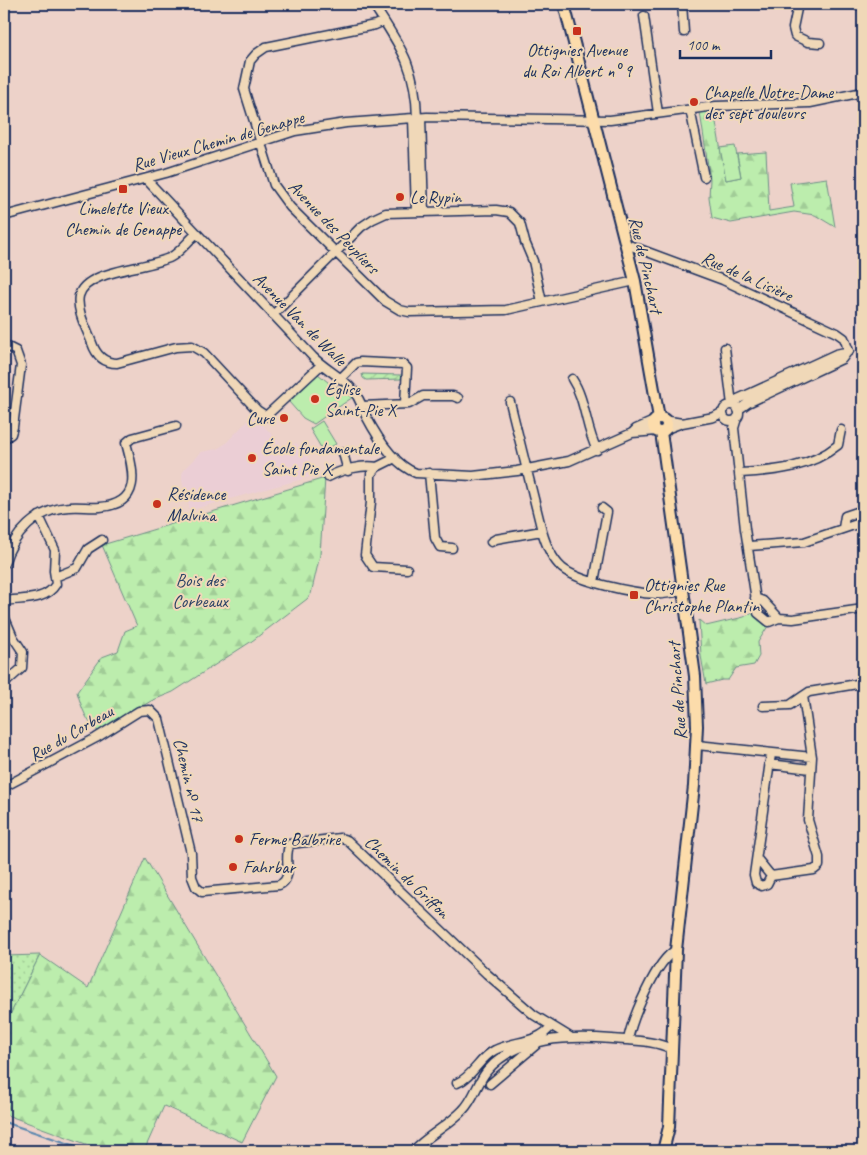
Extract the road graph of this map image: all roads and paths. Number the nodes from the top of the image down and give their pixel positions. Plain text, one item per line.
1 (373, 4) edge
2 (564, 4) edge
3 (682, 4) edge
4 (798, 4) edge
5 (854, 4) edge
6 (863, 6) edge
7 (644, 16) dead end
8 (384, 21) junction
9 (684, 32) dead end
10 (820, 42) dead end
11 (863, 92) edge
12 (690, 109) junction
13 (658, 113) junction
14 (417, 118) junction
15 (595, 120) junction
16 (260, 144) junction
17 (704, 176) dead end
18 (146, 178) junction
19 (420, 212) junction
20 (4, 215) edge
21 (196, 234) junction
22 (626, 244) junction
23 (336, 252) junction
24 (635, 281) junction
25 (542, 302) junction
26 (273, 314) junction
27 (856, 342) dead end
28 (4, 345) edge
29 (725, 348) dead end
30 (848, 349) junction
31 (321, 365) junction
32 (572, 379) dead end
33 (340, 380) junction
34 (458, 398) dead end
35 (510, 402) dead end
36 (405, 403) junction
37 (362, 406) junction
38 (732, 412) junction
39 (660, 425) junction
40 (176, 426) dead end
41 (841, 430) dead end
42 (4, 439) edge
43 (597, 450) junction
44 (342, 453) dead end
45 (395, 458) junction
46 (377, 467) junction
47 (527, 469) junction
48 (348, 471) junction
49 (740, 473) junction
50 (429, 474) junction
51 (328, 477) dead end
52 (602, 508) dead end
53 (863, 510) edge
54 (39, 516) junction
55 (863, 522) edge
56 (843, 528) junction
57 (542, 531) junction
58 (102, 540) dead end
59 (491, 542) dead end
60 (749, 546) junction
61 (452, 548) dead end
62 (6, 552) edge
63 (4, 564) edge
64 (407, 569) dead end
65 (55, 577) junction
66 (594, 582) junction
67 (683, 591) junction
68 (755, 598) junction
69 (4, 600) edge
70 (863, 609) edge
71 (4, 616) edge
72 (779, 618) junction
73 (863, 683) edge
74 (4, 684) edge
75 (803, 696) junction
76 (790, 705) junction
77 (763, 706) dead end
78 (154, 711) joint
79 (806, 716) junction
80 (697, 745) junction
81 (771, 754) junction
82 (812, 757) junction
83 (769, 764) junction
84 (811, 769) junction
85 (4, 787) edge
86 (191, 857) joint
87 (758, 860) junction
88 (770, 876) junction
89 (676, 950) junction
90 (550, 1026) junction
91 (570, 1037) junction
92 (628, 1040) junction
93 (539, 1043) junction
94 (672, 1050) junction
95 (457, 1083) dead end
96 (490, 1084) dead end
97 (413, 1151) edge
98 (663, 1151) edge

1 - 8 street
2 - 15 main road, Rue de Pinchart
3 - 9 street
4 - 10 street
5 - 6 street
7 - 13 street
8 - 14 street
8 - 16 street, Avenue des Peupliers
11 - 12 street, Rue Vieux Chemin de Genappe
12 - 13 street, Rue Vieux Chemin de Genappe
12 - 17 street
13 - 15 street, Rue Vieux Chemin de Genappe
14 - 15 street, Rue Vieux Chemin de Genappe
14 - 16 street, Rue Vieux Chemin de Genappe
14 - 19 street
15 - 22 main road, Rue de Pinchart
16 - 18 street, Rue Vieux Chemin de Genappe
16 - 23 street, Avenue des Peupliers
18 - 20 street, Rue Vieux Chemin de Genappe
18 - 21 street, Avenue Van de Walle
19 - 23 street
19 - 25 street
21 - 26 street, Avenue Van de Walle
21 - 31 street
22 - 24 main road, Rue de Pinchart
22 - 30 street, Rue de la Lisière
23 - 25 street, Avenue des Peupliers
23 - 26 street
24 - 25 street, Avenue des Peupliers
24 - 39 main road, Rue de Pinchart
26 - 31 street, Avenue Van de Walle
27 - 30 street
28 - 42 street
29 - 38 street
30 - 38 street
31 - 33 street, Avenue Van de Walle
32 - 43 street
33 - 36 street
33 - 37 street, Avenue Van de Walle
34 - 36 street
35 - 47 street
36 - 37 street
37 - 45 street, Avenue Van de Walle
38 - 39 street, Avenue Van de Walle
38 - 49 street
39 - 43 street, Avenue Van de Walle
39 - 67 main road, Rue de Pinchart
40 - 54 street
41 - 49 street
43 - 47 street, Avenue Van de Walle
44 - 48 street
45 - 46 street
45 - 50 street, Avenue Van de Walle
46 - 48 street
46 - 64 street
47 - 50 street, Avenue Van de Walle
47 - 57 street
48 - 51 street
49 - 60 street
50 - 61 street
52 - 66 street
53 - 56 street
54 - 62 street
54 - 65 street
55 - 56 street
56 - 60 street
57 - 59 street
57 - 66 street
58 - 65 street
60 - 68 street
62 - 63 street
65 - 69 street
66 - 67 street
67 - 80 main road, Rue de Pinchart
68 - 72 street
68 - 72 street
70 - 72 street
71 - 74 street
73 - 75 street
75 - 76 street
75 - 79 street
76 - 77 street
76 - 79 street
78 - 85 street, Rue du Corbeau
78 - 86 street, Chemin nᵒ 17
79 - 82 street
80 - 81 street
80 - 89 main road, Rue de Pinchart
81 - 82 street
81 - 83 street
82 - 84 street
83 - 84 street
83 - 87 street
84 - 88 street
86 - 90 street, Chemin du Griffon
87 - 88 street
87 - 88 street
89 - 92 street
89 - 94 main road, Rue de Pinchart
90 - 91 street, Chemin du Griffon
90 - 95 street
91 - 92 street
91 - 93 street
92 - 94 street
93 - 96 street
93 - 97 street
94 - 98 main road, Rue de Pinchart

